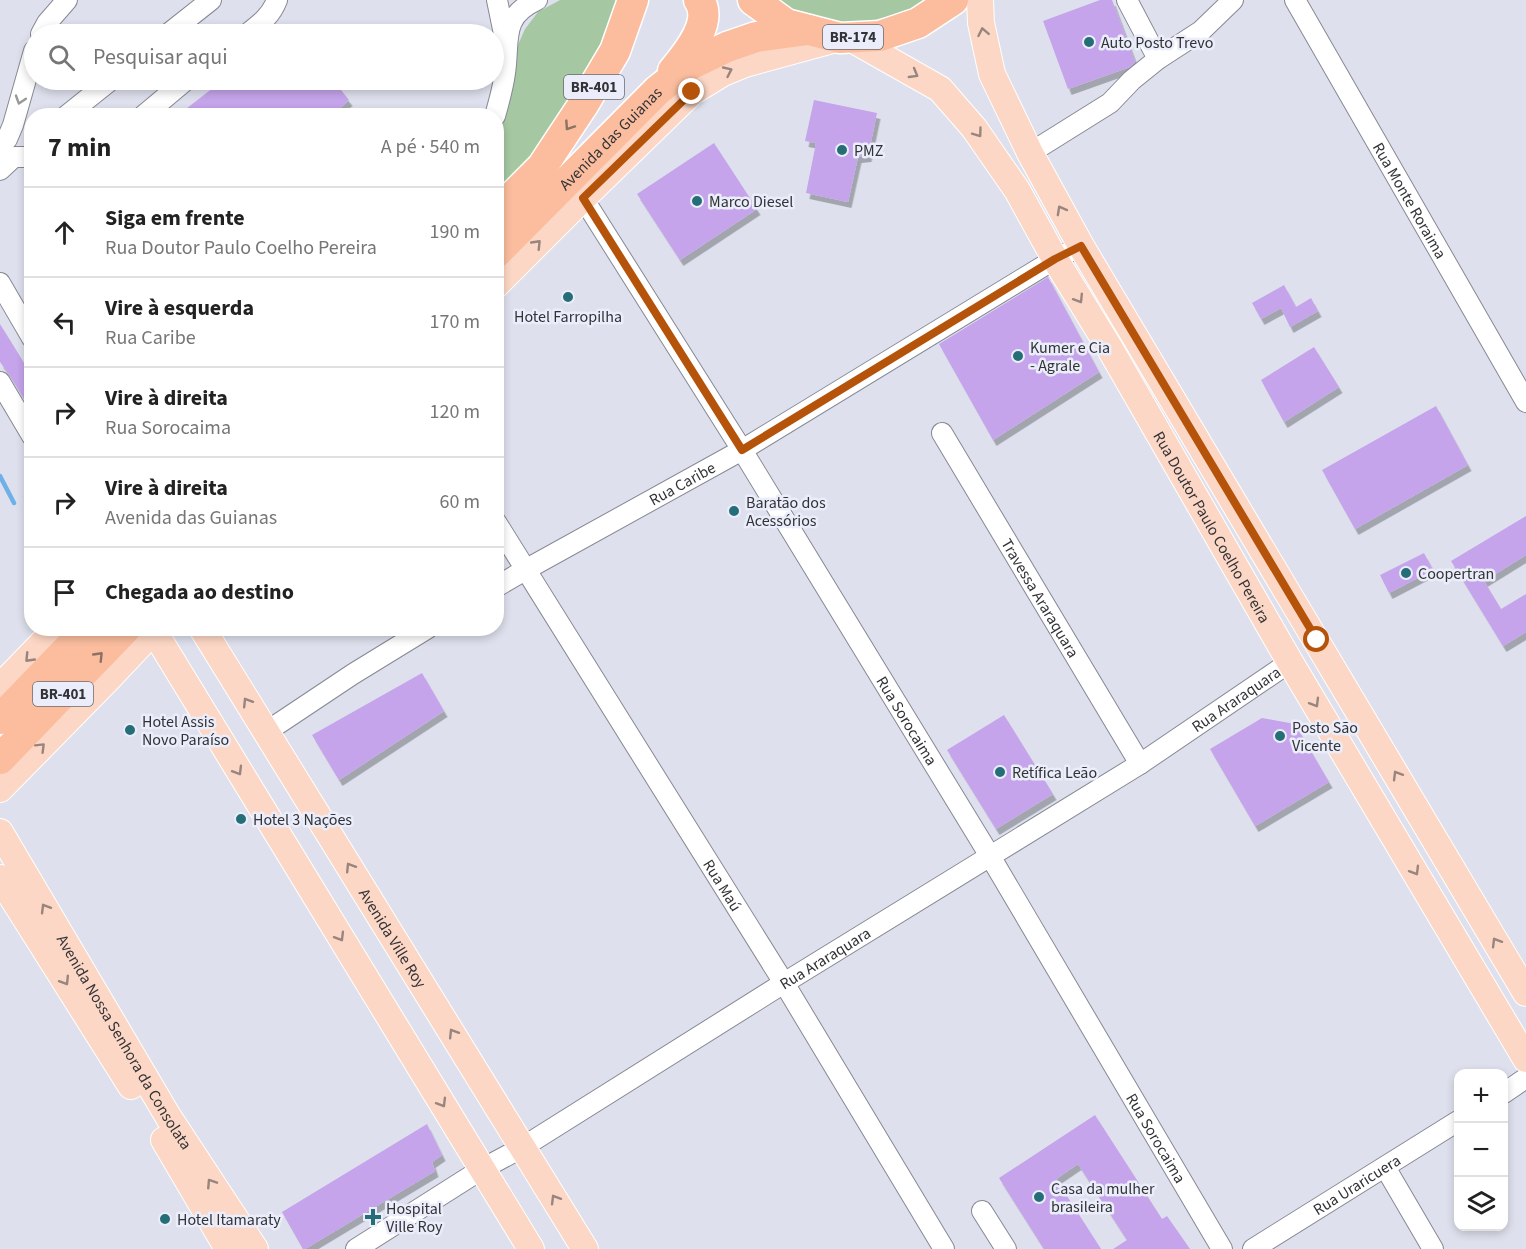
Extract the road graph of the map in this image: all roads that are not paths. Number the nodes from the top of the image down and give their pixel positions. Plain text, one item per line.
1 (67, 0) edge
2 (212, 0) edge
3 (277, 0) edge
4 (497, 0) edge
5 (537, 0) edge
6 (633, 0) edge
7 (650, 0) edge
8 (699, 0) edge
9 (753, 0) edge
10 (953, 0) edge
11 (980, 0) edge
12 (1127, 0) edge
13 (1233, 0) edge
14 (1295, 0) edge
15 (46, 24) edge
16 (181, 24) edge
17 (260, 24) edge
18 (502, 24) edge
19 (504, 34) edge
20 (845, 38) junction
21 (806, 39) junction
22 (507, 48) junction
23 (615, 51) junction
24 (1158, 59) junction
25 (504, 80) edge
26 (24, 86) edge
27 (98, 90) edge
28 (174, 90) edge
29 (502, 90) edge
30 (658, 90) junction
31 (76, 108) edge
32 (153, 108) edge
33 (497, 108) edge
34 (24, 149) edge
35 (1030, 153) junction
36 (11, 158) edge
37 (583, 198) junction
38 (504, 205) edge
39 (504, 246) edge
40 (1081, 246) junction
41 (1055, 259) junction
42 (504, 277) edge
43 (0, 283) edge
44 (24, 324) edge
45 (0, 382) edge
46 (1526, 402) edge
47 (24, 422) edge
48 (942, 433) dead end
49 (742, 450) junction
50 (504, 535) edge
51 (525, 570) junction
52 (504, 582) edge
53 (49, 636) edge
54 (80, 636) edge
55 (139, 636) edge
56 (142, 636) edge
57 (151, 636) edge
58 (207, 636) edge
59 (415, 636) edge
60 (1290, 662) junction
61 (0, 687) edge
62 (0, 720) edge
63 (266, 732) junction
64 (0, 759) edge
65 (1140, 764) junction
66 (0, 789) edge
67 (0, 832) edge
68 (990, 856) junction
69 (0, 878) edge
70 (784, 983) junction
71 (1526, 993) edge
72 (1526, 1059) edge
73 (1526, 1078) edge
74 (1508, 1090) edge
75 (162, 1122) junction
76 (1455, 1123) edge
77 (523, 1147) junction
78 (1385, 1167) junction
79 (482, 1169) junction
80 (982, 1211) dead end
81 (228, 1249) edge
82 (255, 1249) edge
83 (356, 1249) edge
84 (531, 1249) edge
85 (585, 1249) edge
86 (944, 1249) edge
87 (1006, 1249) edge
88 (1222, 1249) edge
89 (1253, 1249) edge
90 (1433, 1249) edge

1 - 15 street
2 - 16 street
3 - 17 street
4 - 18 street
5 - 22 street
6 - 23 highway, Avenida das Guianas / BR-401
7 - 23 highway
8 - 30 highway
9 - 21 highway, BR-174
10 - 20 highway, BR-174
35 -> 11 main road, Rua Doutor Paulo Coelho Pereira
12 - 24 street
13 - 24 street
14 - 46 street, Rua Monte Roraima
19 - 22 street
20 - 21 highway, BR-174
20 -> 41 main road, Rua Doutor Paulo Coelho Pereira
21 - 30 highway, Avenida das Guianas / BR-401
37 -> 21 main road, Avenida das Guianas
22 - 25 street
23 -> 38 highway, Avenida das Guianas / BR-401
24 - 35 street
26 -> 36 street
27 - 31 street
28 - 32 street
29 - 33 street
30 - 39 highway, Avenida das Guianas / BR-401
34 - 36 street
40 -> 35 main road, Rua Doutor Paulo Coelho Pereira
42 -> 37 main road, Avenida das Guianas
37 - 49 street, Rua Sorocaima
40 - 41 street, Rua Caribe
71 -> 40 main road, Rua Doutor Paulo Coelho Pereira
41 - 49 street, Rua Caribe
41 -> 60 main road, Rua Doutor Paulo Coelho Pereira
43 - 44 street
45 - 47 street
48 - 65 street, Travessa Araraquara
49 - 51 street, Rua Caribe
49 - 68 street, Rua Sorocaima
50 - 51 street, Rua Maú
51 - 52 street, Rua Caribe
51 - 70 street, Rua Maú
53 -> 61 main road
54 - 62 highway, BR-401
64 -> 55 highway, BR-401
66 -> 56 main road
57 -> 79 main road
63 -> 58 main road, Avenida Ville Roy
59 - 63 street
60 - 65 street, Rua Araraquara
60 -> 72 main road, Rua Doutor Paulo Coelho Pereira
77 -> 63 main road, Avenida Ville Roy
65 - 68 street, Rua Araraquara
75 -> 67 main road, Avenida Nossa Senhora da Consolata
68 - 70 street, Rua Araraquara
68 - 88 street, Rua Sorocaima
69 -> 75 main road, Avenida Nossa Senhora da Consolata
70 - 77 street, Rua Araraquara
70 - 86 street, Rua Maú
73 - 74 street
75 - 81 main road, Avenida Nossa Senhora da Consolata
82 -> 75 main road, Avenida Nossa Senhora da Consolata
76 - 78 street, Rua Uraricuera
77 - 79 street, Rua Araraquara
85 -> 77 main road, Avenida Ville Roy
78 - 89 street, Rua Uraricuera
78 - 90 street
79 - 83 street, Rua Araraquara
79 - 84 main road
80 - 87 street

